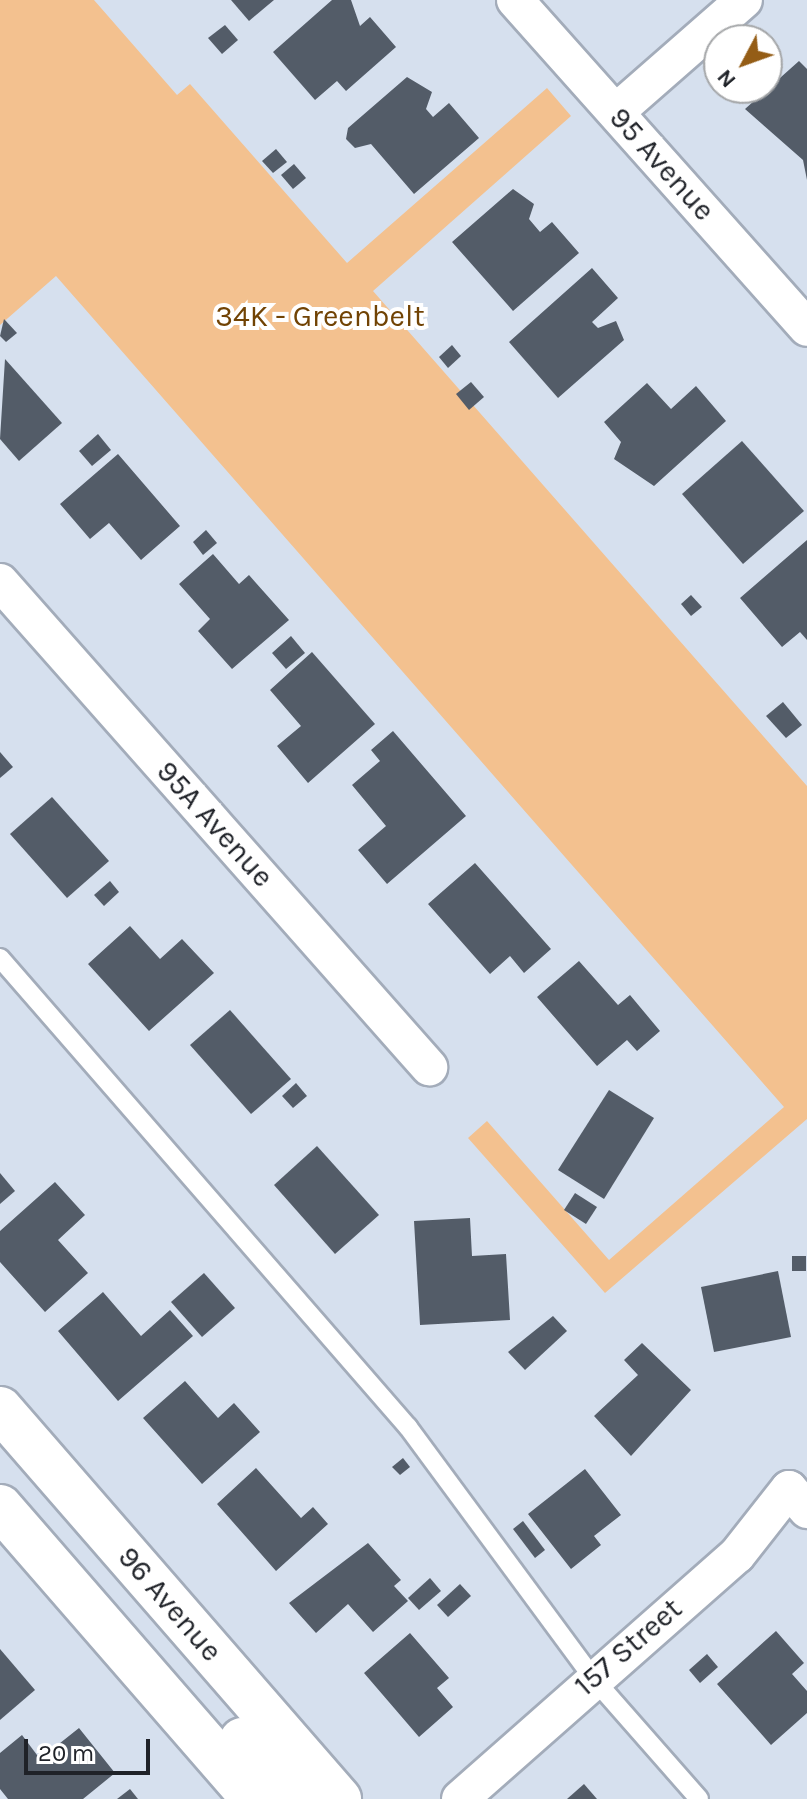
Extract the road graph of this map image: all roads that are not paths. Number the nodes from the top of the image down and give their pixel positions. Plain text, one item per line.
1 (515, 0) edge
2 (744, 0) edge
3 (616, 112) junction
4 (807, 328) edge
5 (0, 582) edge
6 (0, 958) edge
7 (429, 1067) dead end
8 (0, 1409) edge
9 (798, 1499) edge
10 (0, 1507) edge
11 (105, 1627) junction
12 (592, 1677) junction
13 (254, 1799) edge
14 (294, 1799) edge
15 (339, 1799) edge
16 (460, 1799) edge
17 (699, 1799) edge

1 - 3 street, 95 Avenue
2 - 3 street
3 - 4 street, 95 Avenue
5 - 7 street, 95A Avenue
6 - 12 lane
8 - 15 main road, 96 Avenue
9 - 12 street, 157 Street
10 - 11 main road, 96 Avenue
11 - 13 main road, 96 Avenue
11 - 14 main road
12 - 16 street, 157 Street
12 - 17 lane

